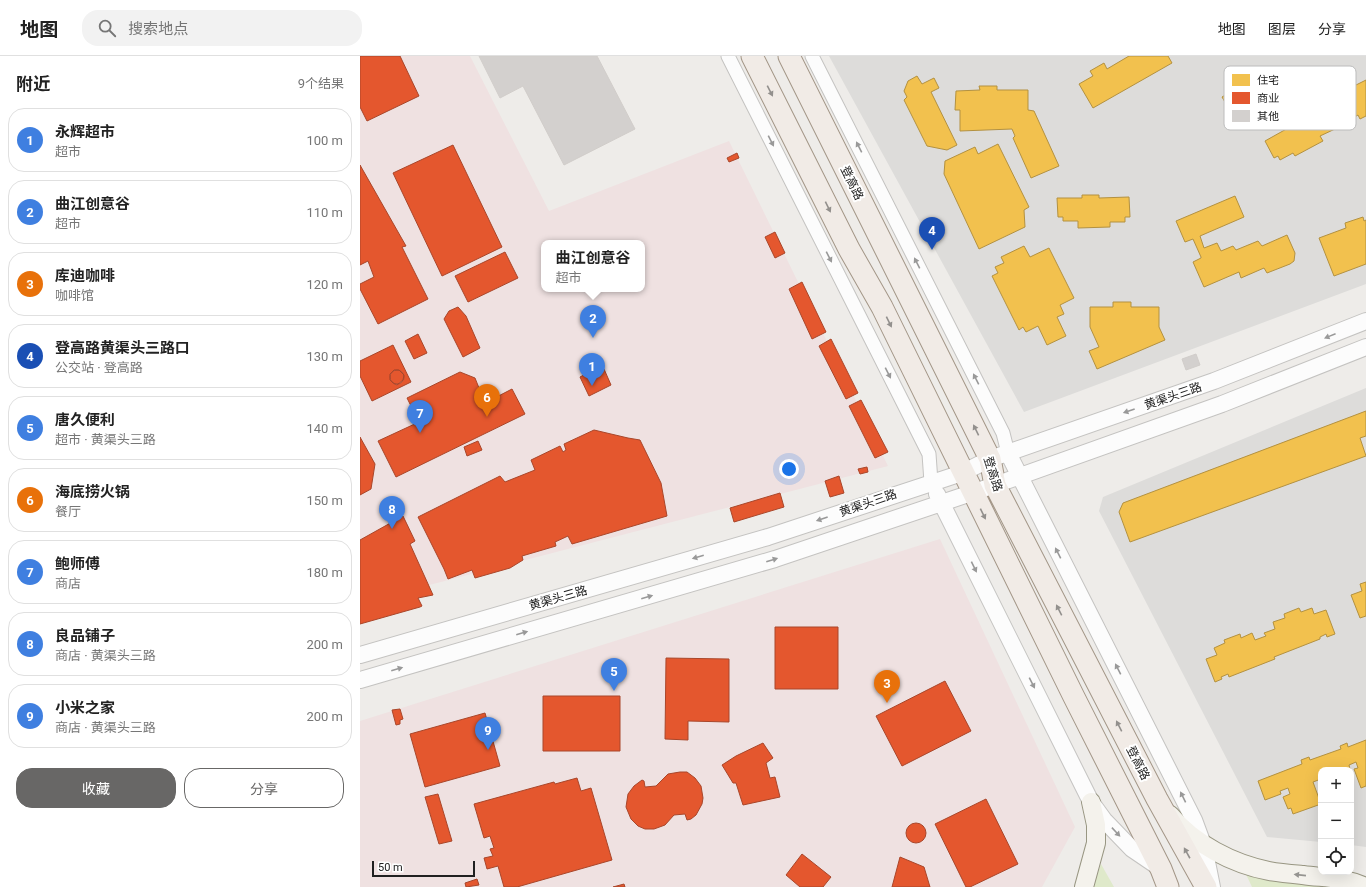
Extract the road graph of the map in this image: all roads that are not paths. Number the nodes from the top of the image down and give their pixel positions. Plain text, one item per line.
1 (728, 56) edge
2 (752, 56) edge
3 (789, 56) edge
4 (812, 56) edge
5 (1366, 321) edge
6 (1366, 347) edge
7 (999, 456) junction
8 (962, 473) junction
9 (1019, 476) junction
10 (931, 482) junction
11 (995, 485) junction
12 (972, 493) junction
13 (942, 503) junction
14 (360, 655) edge
15 (360, 680) edge
16 (1157, 800) junction
17 (1091, 802) junction
18 (1203, 843) junction
19 (1164, 878) edge
20 (1084, 887) edge
21 (1206, 887) edge
22 (1212, 887) edge
23 (1365, 887) edge

1 -> 10 street
2 -> 8 main road, 登高路
7 -> 3 main road, 登高路
7 -> 4 street
5 -> 7 street, 黄渠头三路
6 - 9 street, 黄渠头三路
7 - 8 street, 黄渠头三路
7 - 9 street
7 - 11 main road, 登高路
8 - 10 street, 黄渠头三路
8 - 12 main road, 登高路
9 - 11 street, 黄渠头三路
18 -> 9 street
10 - 13 street
10 -> 14 street, 黄渠头三路
11 - 12 street, 黄渠头三路
16 -> 11 main road, 登高路
12 - 13 street, 黄渠头三路
12 -> 19 main road, 登高路
15 -> 13 street, 黄渠头三路
13 -> 17 street
16 - 18 main road
21 -> 16 main road, 登高路
17 -> 19 street
17 - 20 main road
18 - 22 street
23 -> 18 main road

